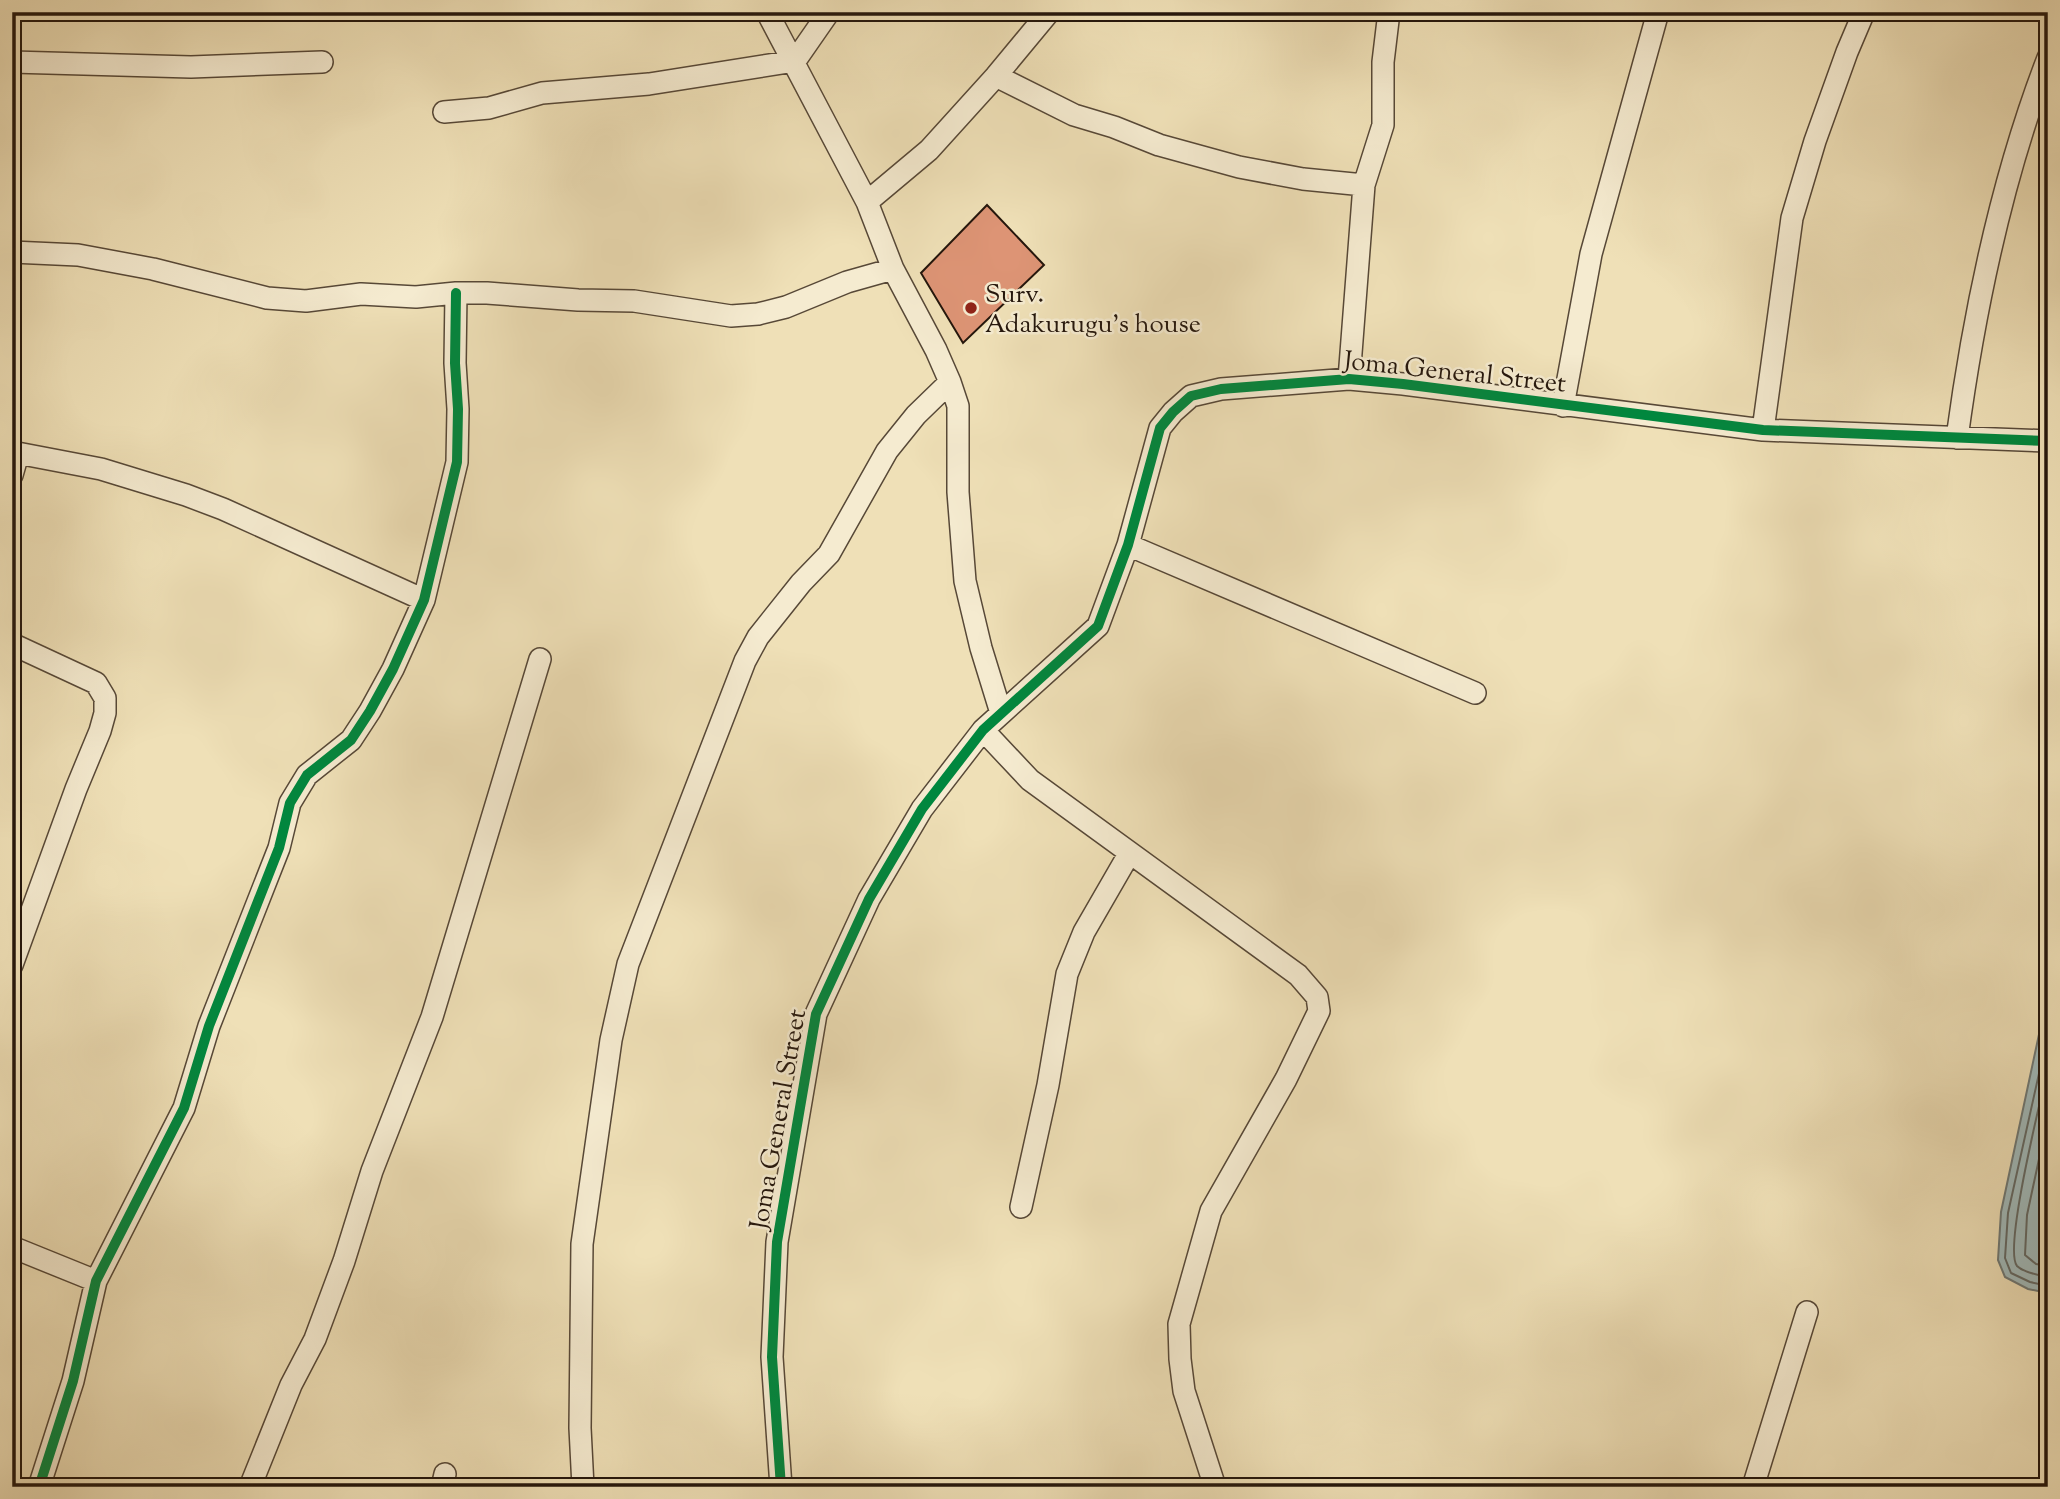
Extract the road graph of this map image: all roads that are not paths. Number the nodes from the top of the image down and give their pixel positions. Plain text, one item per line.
1 (767, 12) edge
2 (829, 12) edge
3 (1049, 12) edge
4 (1389, 12) edge
5 (1658, 12) edge
6 (1864, 12) edge
7 (2048, 58) edge
8 (795, 61) junction
9 (12, 62) edge
10 (322, 62) dead end
11 (996, 76) junction
12 (444, 112) dead end
13 (1364, 185) junction
14 (867, 202) junction
15 (12, 252) edge
16 (893, 269) junction
17 (456, 293) junction
18 (1349, 379) junction
19 (950, 382) junction
20 (1563, 406) junction
21 (1763, 430) junction
22 (1957, 438) junction
23 (2048, 440) edge
24 (15, 453) edge
25 (12, 475) edge
26 (1128, 545) junction
27 (424, 600) junction
28 (12, 644) edge
29 (540, 659) dead end
30 (1475, 693) dead end
31 (1001, 713) junction
32 (983, 730) junction
33 (1129, 854) junction
34 (12, 965) edge
35 (1021, 1207) dead end
36 (12, 1247) edge
37 (96, 1281) junction
38 (1807, 1312) dead end
39 (39, 1487) edge
40 (250, 1487) edge
41 (583, 1487) edge
42 (781, 1487) edge
43 (1215, 1487) edge
44 (1753, 1487) edge

1 - 8 street
2 - 8 street
3 - 11 street
4 - 13 street
5 - 20 street
6 - 21 street
7 - 22 street
8 - 12 street
8 - 14 street
9 - 10 street
11 - 13 street
11 - 14 street
13 - 18 street
14 - 16 street
15 - 17 street
16 - 17 street
16 - 19 street
17 - 27 street
18 - 20 street, Joma General Street
18 - 26 street, Joma General Street
19 - 31 street
19 - 41 street
20 - 21 street, Joma General Street
21 - 22 street, Joma General Street
22 - 23 street, Joma General Street
24 - 25 street
24 - 27 street
26 - 30 street
26 - 31 street, Joma General Street
27 - 37 street
28 - 34 street
29 - 40 street
31 - 32 street, Joma General Street
32 - 33 street
32 - 42 street, Joma General Street
33 - 35 street
33 - 43 street
36 - 37 street
37 - 39 street
38 - 44 street

